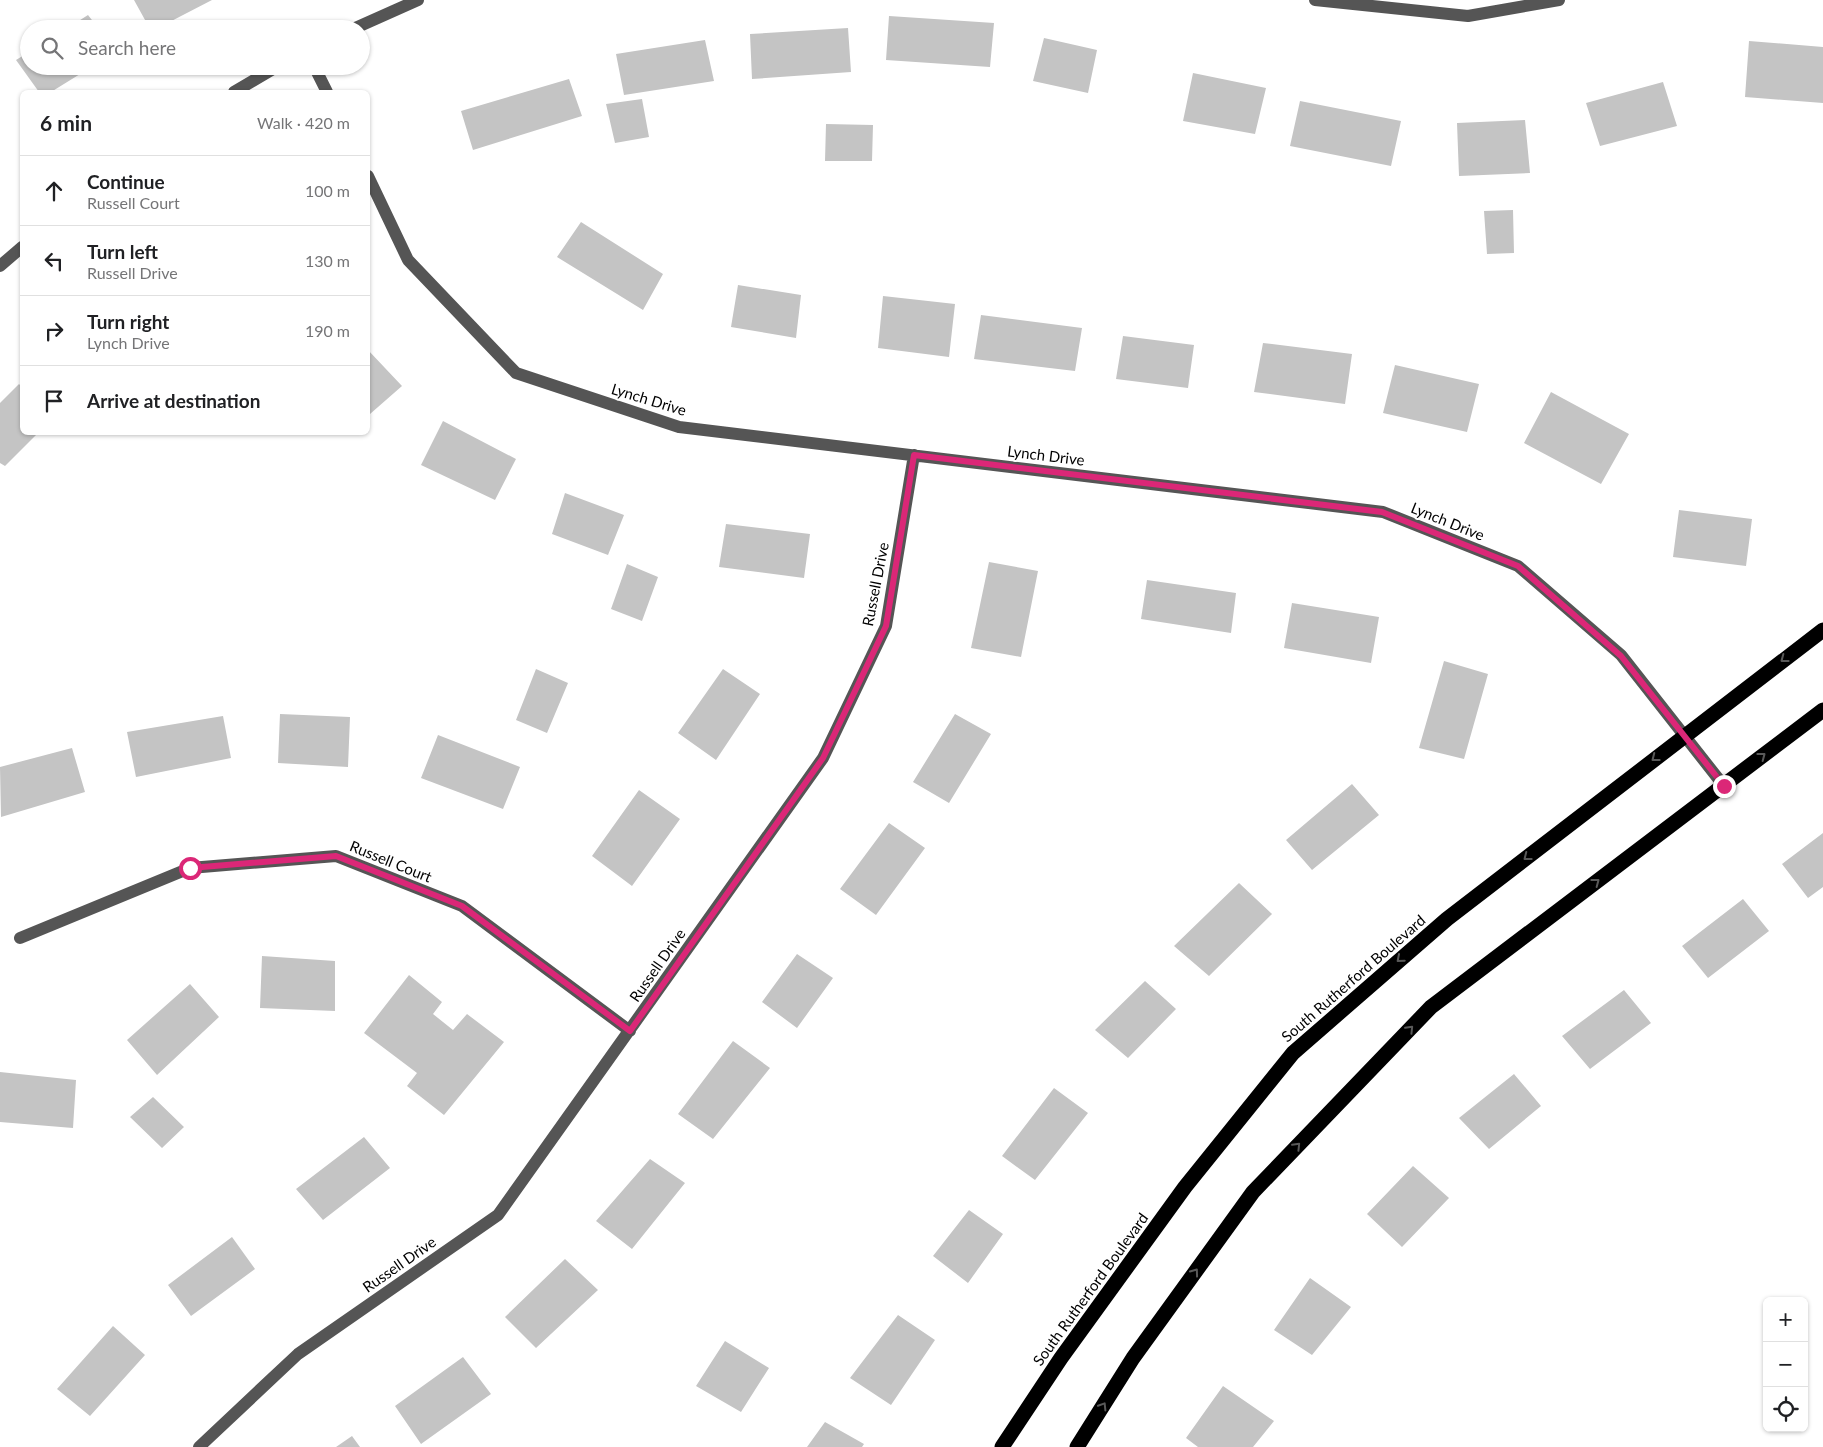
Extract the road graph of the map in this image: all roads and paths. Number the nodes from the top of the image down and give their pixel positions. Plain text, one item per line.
1 (418, 0) edge
2 (1315, 0) edge
3 (1559, 0) edge
4 (370, 21) edge
5 (263, 75) edge
6 (318, 75) edge
7 (237, 90) edge
8 (326, 90) edge
9 (370, 180) edge
10 (20, 249) edge
11 (0, 266) edge
12 (914, 455) junction
13 (1823, 630) edge
14 (1823, 710) edge
15 (1684, 735) junction
16 (1724, 786) junction
17 (20, 938) dead end
18 (630, 1031) junction
19 (199, 1447) edge
20 (1002, 1447) edge
21 (1077, 1447) edge

1 - 4 street
2 - 3 street
5 - 7 street
6 - 8 street
9 - 12 street, Lynch Drive
10 - 11 street
12 - 15 street, Lynch Drive
12 - 18 street, Russell Drive
13 -> 15 highway, South Rutherford Boulevard
16 -> 14 highway
15 - 16 street, Lynch Drive
15 -> 20 highway, South Rutherford Boulevard
21 -> 16 highway
17 - 18 street, Russell Court
18 - 19 street, Russell Drive

